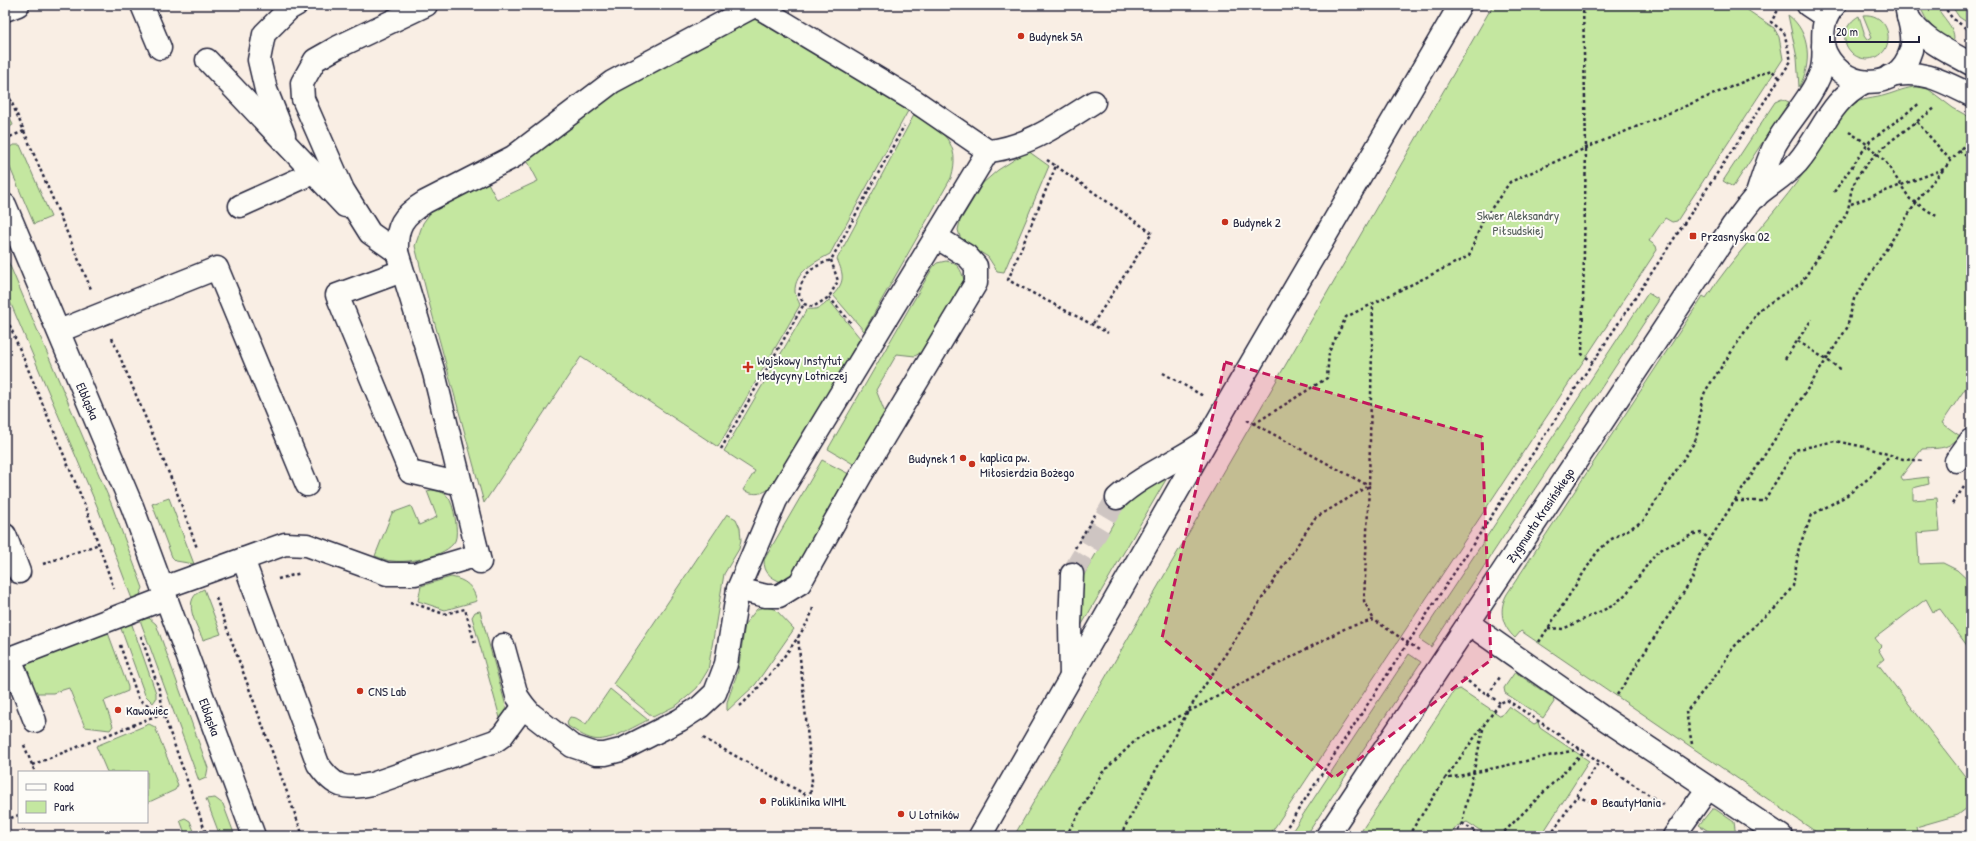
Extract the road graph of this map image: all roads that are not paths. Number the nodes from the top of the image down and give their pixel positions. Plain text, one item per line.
1 (18, 5) edge
2 (142, 5) edge
3 (296, 5) edge
4 (426, 5) edge
5 (756, 5) edge
6 (1460, 5) edge
7 (1808, 5) edge
8 (5, 10) edge
9 (1905, 10) edge
10 (1830, 11) edge
11 (1823, 46) junction
12 (160, 48) dead end
13 (207, 60) dead end
14 (1962, 60) edge
15 (1890, 76) junction
16 (1865, 82) junction
17 (1971, 95) edge
18 (1094, 102) dead end
19 (288, 146) junction
20 (988, 151) junction
21 (313, 173) junction
22 (1756, 197) junction
23 (5, 205) edge
24 (240, 206) dead end
25 (370, 233) junction
26 (936, 237) junction
27 (400, 261) junction
28 (59, 331) junction
29 (1208, 440) junction
30 (1971, 440) edge
31 (1956, 460) dead end
32 (461, 484) junction
33 (307, 485) dead end
34 (1108, 502) tunnel mouth
35 (5, 535) edge
36 (246, 567) junction
37 (18, 572) road end
38 (1072, 574) tunnel mouth
39 (738, 589) junction
40 (165, 593) junction
41 (1468, 623) junction
42 (503, 645) dead end
43 (1071, 678) junction
44 (524, 706) junction
45 (35, 721) dead end
46 (1708, 788) junction
47 (1679, 828) edge
48 (1758, 830) edge
49 (254, 836) edge
50 (980, 836) edge
51 (1327, 836) edge
52 (1781, 836) edge

1 - 8 street
2 - 12 street
3 - 19 street
4 - 25 street
5 - 20 street
5 - 27 street
6 - 29 street
7 - 10 street
9 - 14 street
9 - 15 street, Zygmunta Krasińskiego
10 - 11 street, Zygmunta Krasińskiego
11 - 16 street
11 - 22 street, Zygmunta Krasińskiego
13 - 19 street
15 - 16 street, Zygmunta Krasińskiego
15 - 17 street
16 - 22 street, Zygmunta Krasińskiego
18 - 20 street
19 - 21 street
20 - 26 street
21 - 24 street
21 - 25 street
22 - 41 street, Zygmunta Krasińskiego
23 - 28 street, Elbląska
25 - 27 street
26 - 39 street
26 - 39 street
27 - 32 street
27 - 32 street
28 - 33 street
28 - 40 street, Elbląska
29 - 34 street
29 - 43 street
30 - 31 street
32 - 36 street
35 - 37 street
36 - 40 street
36 - 44 street
38 - 43 street
39 - 44 street
40 - 45 street
40 - 49 street, Elbląska
41 - 46 street
41 - 51 street, Zygmunta Krasińskiego
42 - 44 street
43 - 50 street
46 - 47 street
46 - 48 street
48 - 52 street

